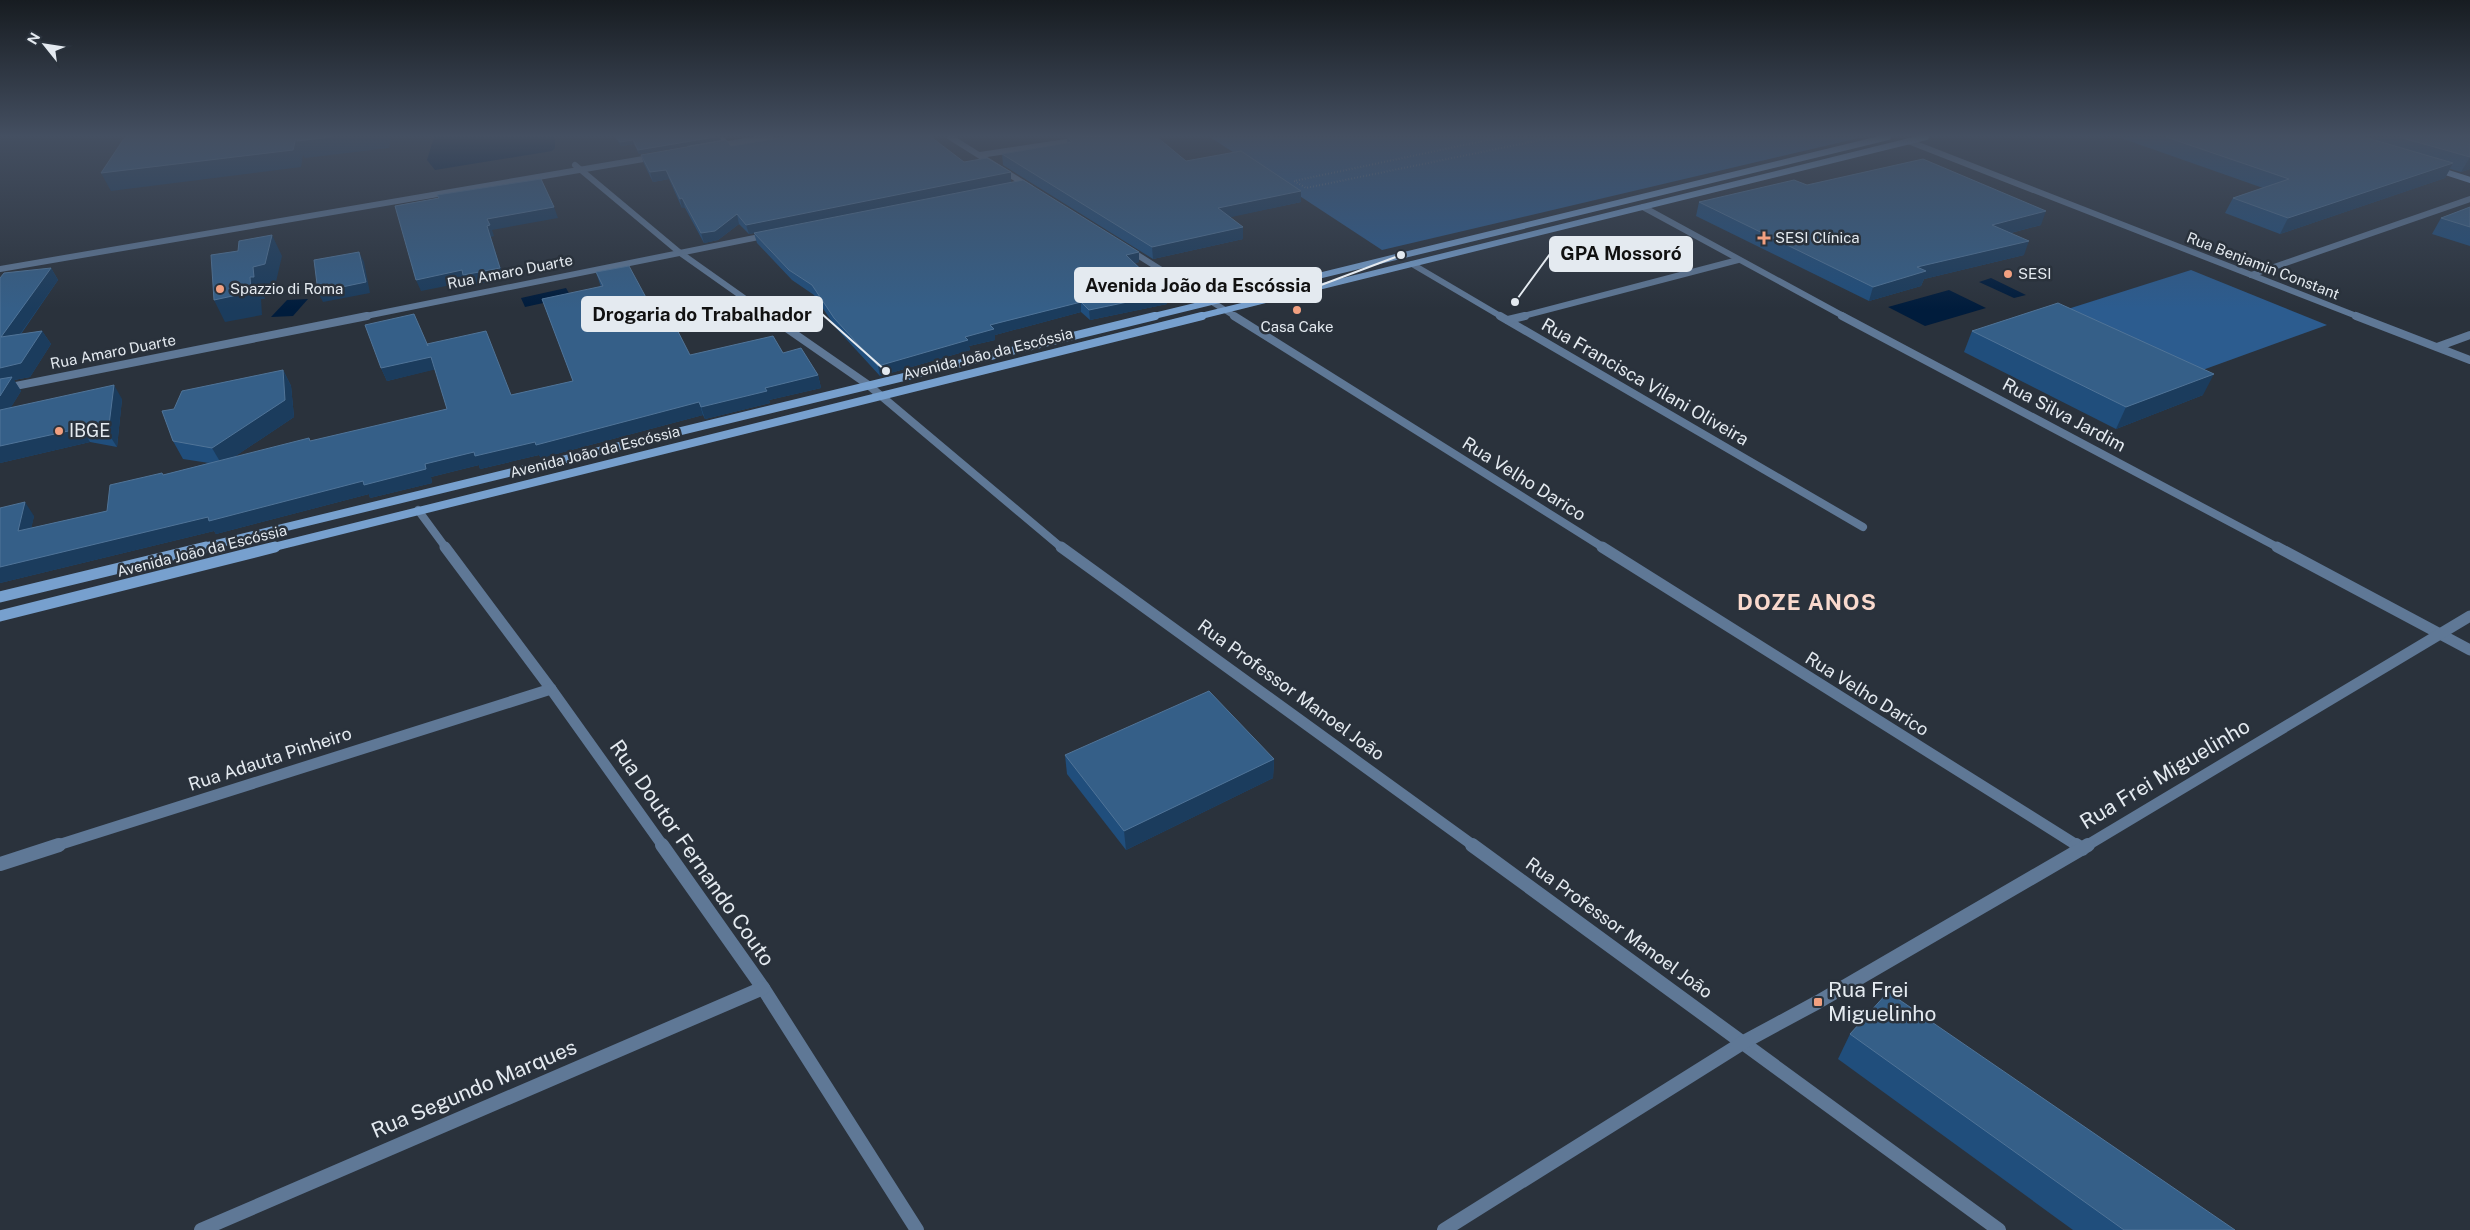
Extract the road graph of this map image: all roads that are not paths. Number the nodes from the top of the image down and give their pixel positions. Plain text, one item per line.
1 (411, 194) edge
2 (422, 194) edge
3 (610, 194) edge
4 (1649, 194) edge
5 (1694, 194) edge
6 (2045, 194) edge
7 (2470, 199) edge
8 (1643, 207) junction
9 (775, 233) edge
10 (1123, 245) edge
11 (679, 252) junction
12 (1738, 260) junction
13 (0, 262) edge
14 (1412, 264) junction
15 (0, 269) edge
16 (2251, 275) junction
17 (1212, 301) junction
18 (1226, 310) junction
19 (1508, 320) junction
20 (2470, 336) edge
21 (2436, 347) junction
22 (2470, 360) edge
23 (866, 384) junction
24 (0, 389) edge
25 (879, 395) junction
26 (418, 510) junction
27 (1863, 527) dead end
28 (0, 596) edge
29 (0, 616) edge
30 (2470, 616) edge
31 (2441, 634) junction
32 (2470, 650) edge
33 (551, 688) junction
34 (2082, 848) junction
35 (0, 864) edge
36 (764, 988) junction
37 (1744, 1042) junction
38 (201, 1230) edge
39 (916, 1230) edge
40 (1444, 1230) edge
41 (1999, 1230) edge

1 - 13 street
2 - 15 street
3 - 11 street, Rua Professor Manoel João
4 - 17 main road, Avenida João da Escóssia
5 - 8 main road, Avenida João da Escóssia
6 - 16 street, Rua Benjamin Constant
7 - 16 street
8 - 12 street, Rua Silva Jardim
8 - 14 main road, Avenida João da Escóssia
9 - 11 street, Rua Amaro Duarte
10 - 17 street, Rua Velho Darico
11 - 23 street, Rua Professor Manoel João
11 - 24 street, Rua Amaro Duarte
12 - 19 street
12 - 31 street, Rua Silva Jardim
14 - 18 main road, Avenida João da Escóssia
14 - 19 street, Rua Francisca Vilani Oliveira
16 - 21 street, Rua Benjamin Constant
17 - 18 street, Rua Velho Darico
17 - 23 main road, Avenida João da Escóssia
18 - 25 main road, Avenida João da Escóssia
18 - 34 street, Rua Velho Darico
19 - 27 street, Rua Francisca Vilani Oliveira
20 - 21 street
21 - 22 street, Rua Benjamin Constant
23 - 25 street, Rua Professor Manoel João
23 - 28 main road, Avenida João da Escóssia
25 - 26 main road, Avenida João da Escóssia
25 - 37 street, Rua Professor Manoel João
26 - 29 main road, Avenida João da Escóssia
26 - 33 street, Rua Doutor Fernando Couto
30 - 31 street, Rua Frei Miguelinho
31 - 32 street, Rua Silva Jardim
31 - 34 street, Rua Frei Miguelinho
33 - 35 street, Rua Adauta Pinheiro
33 - 36 street, Rua Doutor Fernando Couto
34 - 37 street, Rua Frei Miguelinho
36 - 38 street, Rua Segundo Marques
36 - 39 street, Rua Doutor Fernando Couto
37 - 40 street, Rua Frei Miguelinho
37 - 41 street, Rua Professor Manoel João

